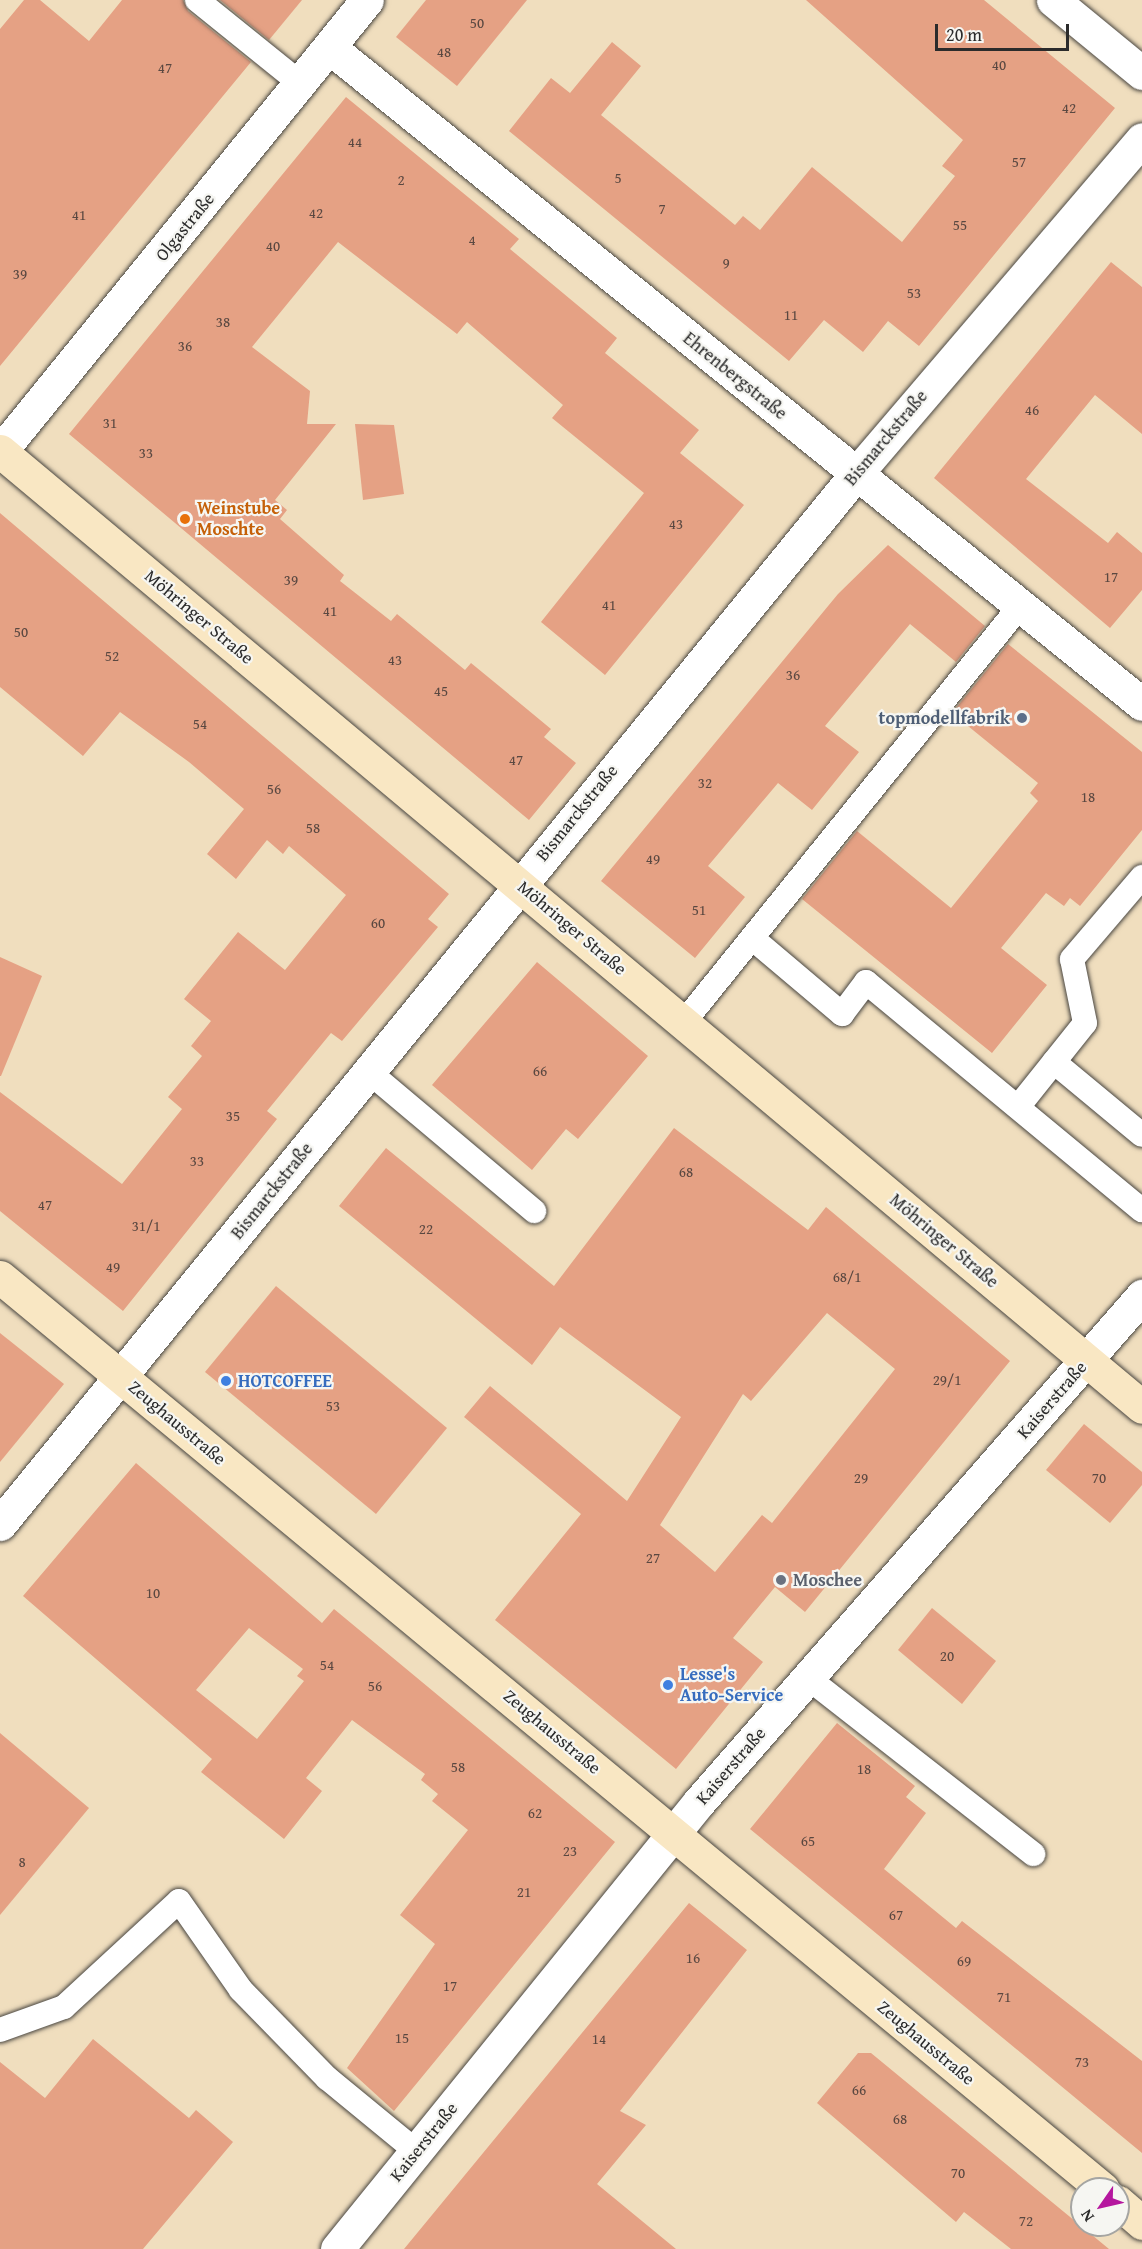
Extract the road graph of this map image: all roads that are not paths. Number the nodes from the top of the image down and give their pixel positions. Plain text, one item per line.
1 (197, 0) edge
2 (367, 0) edge
3 (1053, 0) edge
4 (329, 47) junction
5 (1142, 73) edge
6 (300, 83) junction
7 (1142, 140) edge
8 (0, 451) edge
9 (856, 474) junction
10 (1020, 606) junction
11 (1142, 704) edge
12 (1142, 877) edge
13 (520, 884) junction
14 (752, 938) junction
15 (684, 1022) junction
16 (1054, 1062) junction
17 (369, 1072) junction
18 (1018, 1107) junction
19 (1142, 1135) edge
20 (1142, 1210) edge
21 (534, 1211) dead end
22 (0, 1276) edge
23 (1142, 1296) edge
24 (1086, 1361) junction
25 (122, 1377) junction
26 (1142, 1407) edge
27 (0, 1524) edge
28 (808, 1678) junction
29 (674, 1833) junction
30 (1033, 1854) dead end
31 (0, 2030) edge
32 (417, 2151) junction
33 (1089, 2177) edge
34 (1130, 2212) edge
35 (1142, 2223) edge
36 (337, 2249) edge

1 - 6 lane
2 - 4 street, Olgastraße
3 - 5 street
4 - 6 street, Olgastraße
4 - 9 street, Ehrenbergstraße
6 - 8 street, Olgastraße
7 - 9 street, Bismarckstraße
8 - 13 street, Möhringer Straße
9 - 10 street, Ehrenbergstraße
9 - 13 street, Bismarckstraße
10 - 11 street, Ehrenbergstraße
10 - 14 lane
12 - 16 lane
13 - 15 street, Möhringer Straße
13 - 17 street, Bismarckstraße
14 - 15 lane
14 - 18 lane
15 - 24 street, Möhringer Straße
16 - 18 lane
16 - 19 lane
17 - 21 lane
17 - 25 street, Bismarckstraße
18 - 20 lane
22 - 25 street, Zeughausstraße
23 - 24 street, Kaiserstraße
24 - 26 street, Möhringer Straße
24 - 28 street, Kaiserstraße
25 - 27 street, Bismarckstraße
25 - 29 street, Zeughausstraße
28 - 29 street, Kaiserstraße
28 - 30 lane
29 - 32 street, Kaiserstraße
29 - 33 street, Zeughausstraße
31 - 32 lane
32 - 36 street, Kaiserstraße
34 - 35 street

